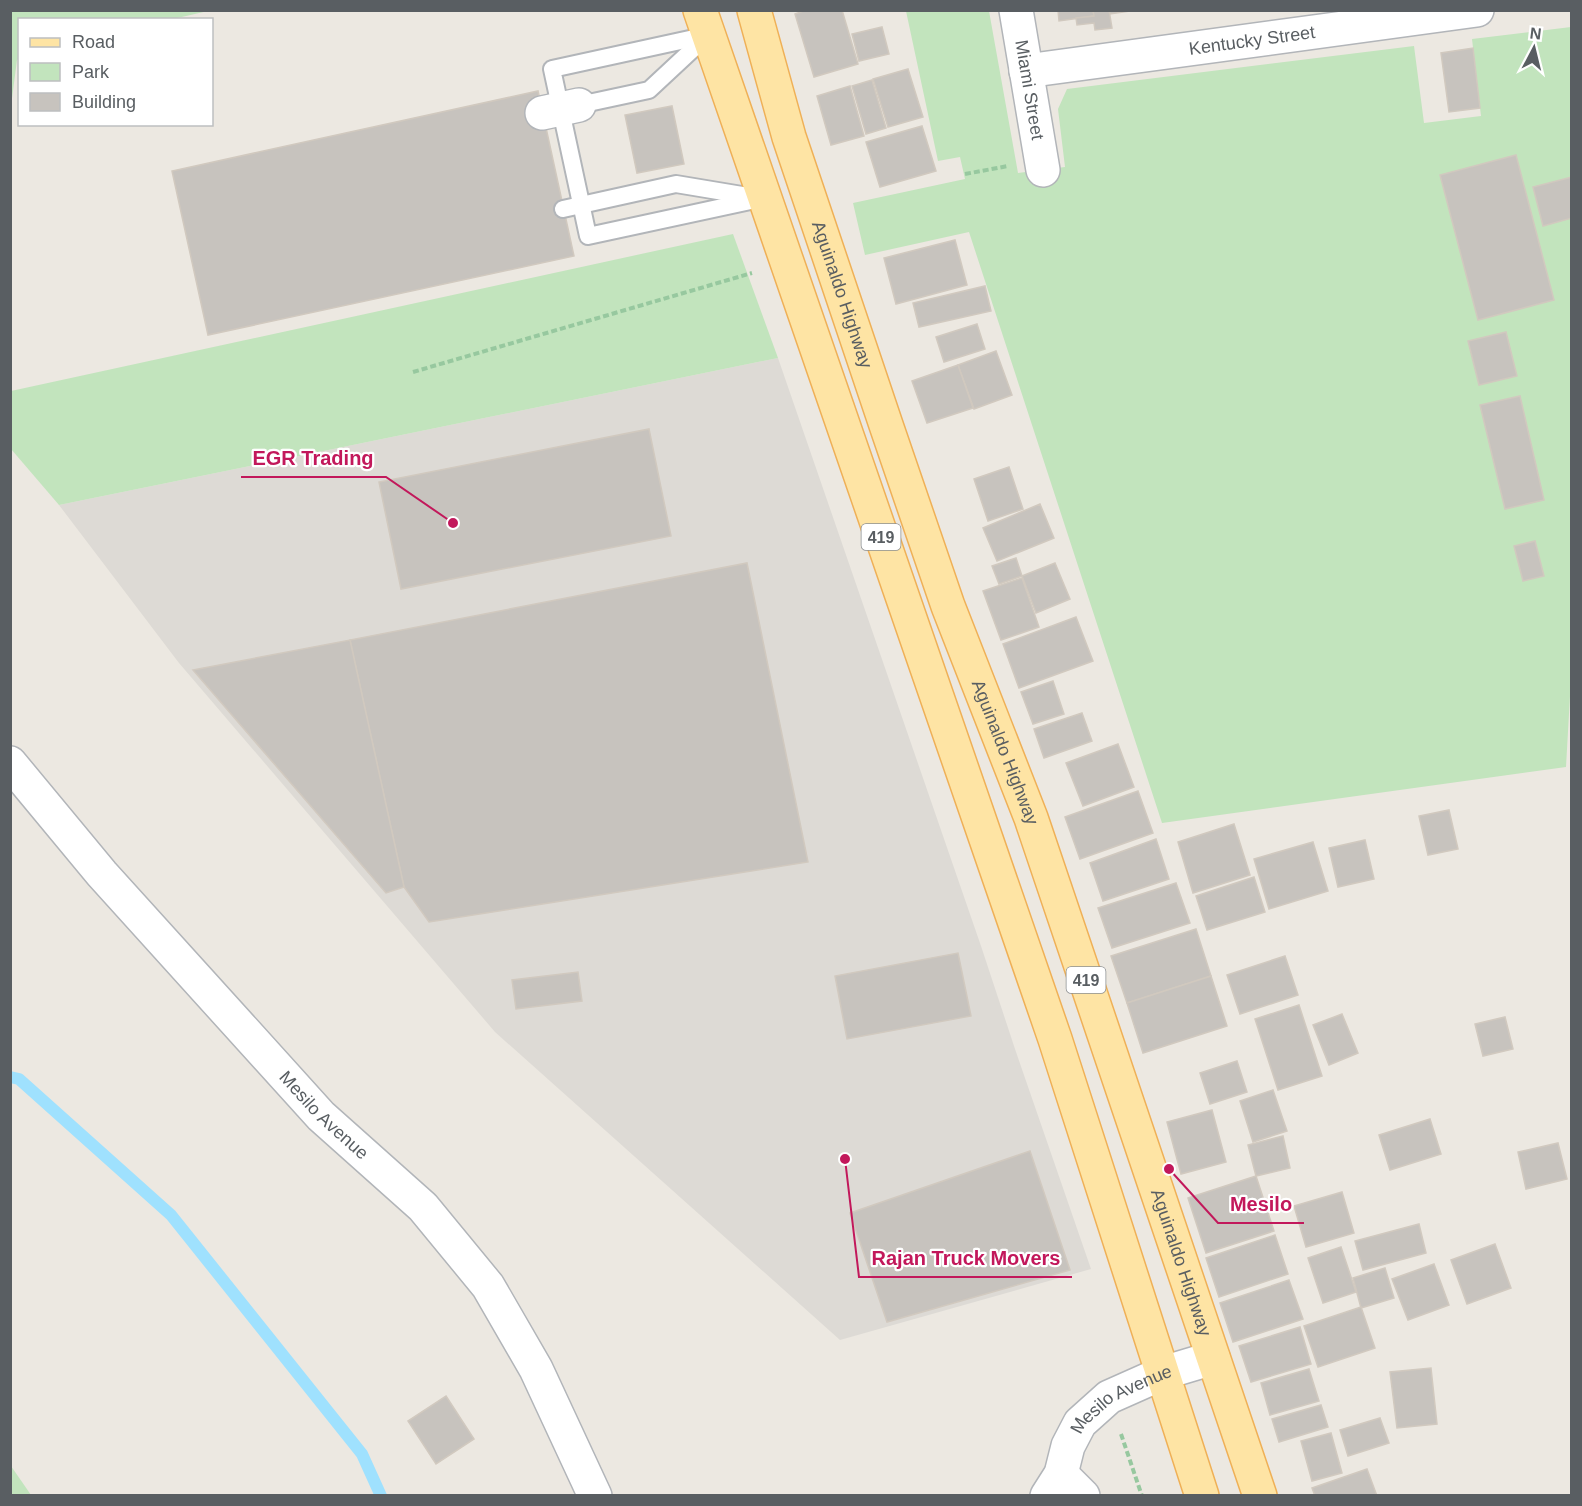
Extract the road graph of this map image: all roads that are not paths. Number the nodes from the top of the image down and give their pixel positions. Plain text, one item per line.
1 (1016, 10) edge
2 (1477, 10) edge
3 (756, 17) edge
4 (704, 23) edge
5 (1026, 71) junction
6 (560, 109) junction
7 (1043, 170) dead end
8 (764, 198) junction
9 (563, 209) dead end
10 (10, 763) edge
11 (1214, 1358) junction
12 (1163, 1373) junction
13 (1064, 1488) edge
14 (595, 1496) edge
15 (1202, 1496) edge
16 (1260, 1496) edge

1 - 5 street, Miami Street
2 - 5 street, Kentucky Street
3 - 4 main road
3 - 11 main road, Aguinaldo Highway / 419
4 - 6 lane
4 - 6 lane
4 - 8 main road, 419
5 - 7 street, Miami Street
6 - 8 lane
8 - 9 lane
8 - 12 main road, 419
10 - 14 street, Mesilo Avenue
11 - 12 street, Mesilo Avenue
11 - 16 main road, Aguinaldo Highway / 419
12 - 13 street, Mesilo Avenue
12 - 15 main road, 419

